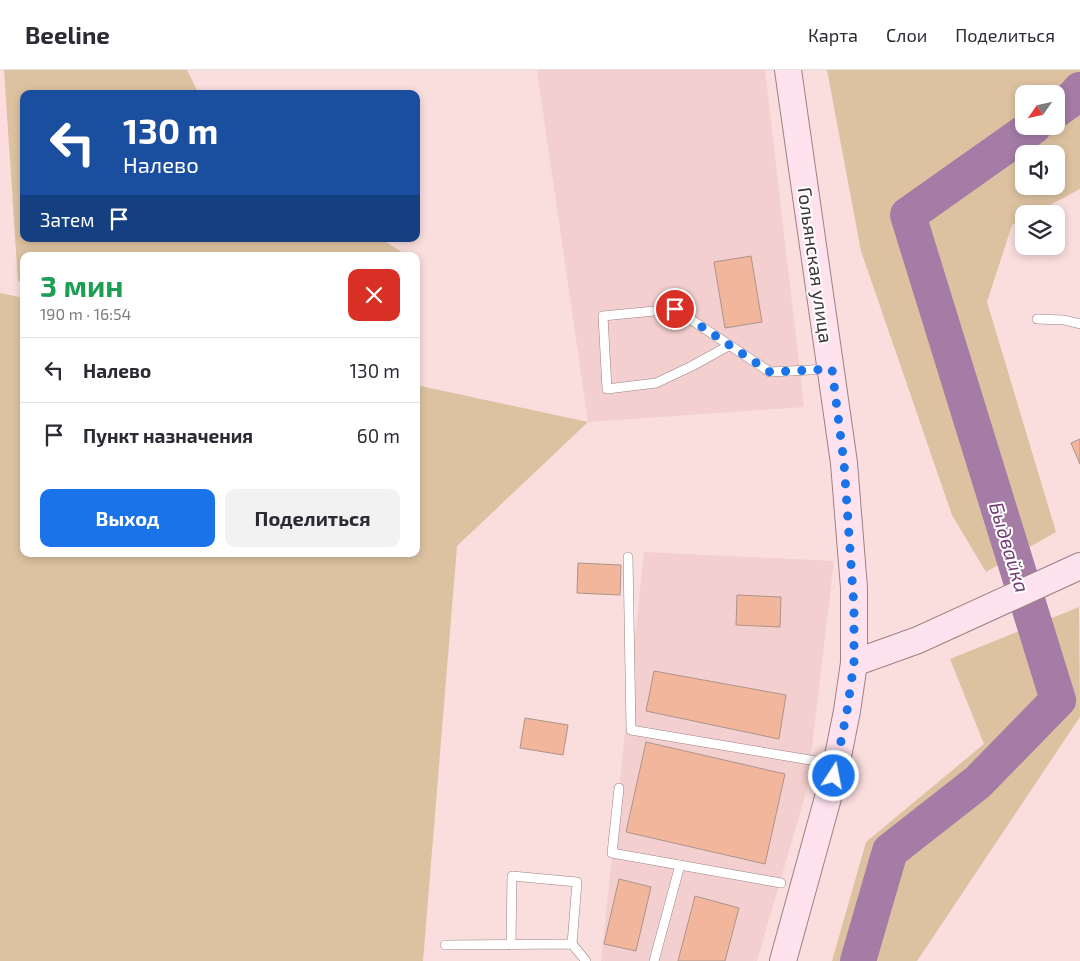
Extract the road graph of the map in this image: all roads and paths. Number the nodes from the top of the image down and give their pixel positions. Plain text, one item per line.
1 (788, 70) edge
2 (1037, 319) dead end
3 (1080, 324) edge
4 (730, 345) junction
5 (832, 369) junction
6 (628, 557) dead end
7 (1074, 569) edge
8 (854, 663) junction
9 (816, 761) dead end
10 (619, 788) dead end
11 (680, 864) junction
12 (781, 883) dead end
13 (572, 944) junction
14 (445, 945) dead end
15 (511, 945) junction
16 (586, 961) edge
17 (654, 961) edge
18 (783, 961) edge

1 - 5 main road, Гольянская улица
2 - 3 lane
4 - 4 lane
4 - 5 lane
5 - 8 main road, Гольянская улица
6 - 9 lane
7 - 8 main road
8 - 18 main road, Гольянская улица
10 - 11 lane
11 - 12 lane
11 - 17 lane
13 - 15 lane
13 - 15 lane
13 - 16 lane
14 - 15 lane

